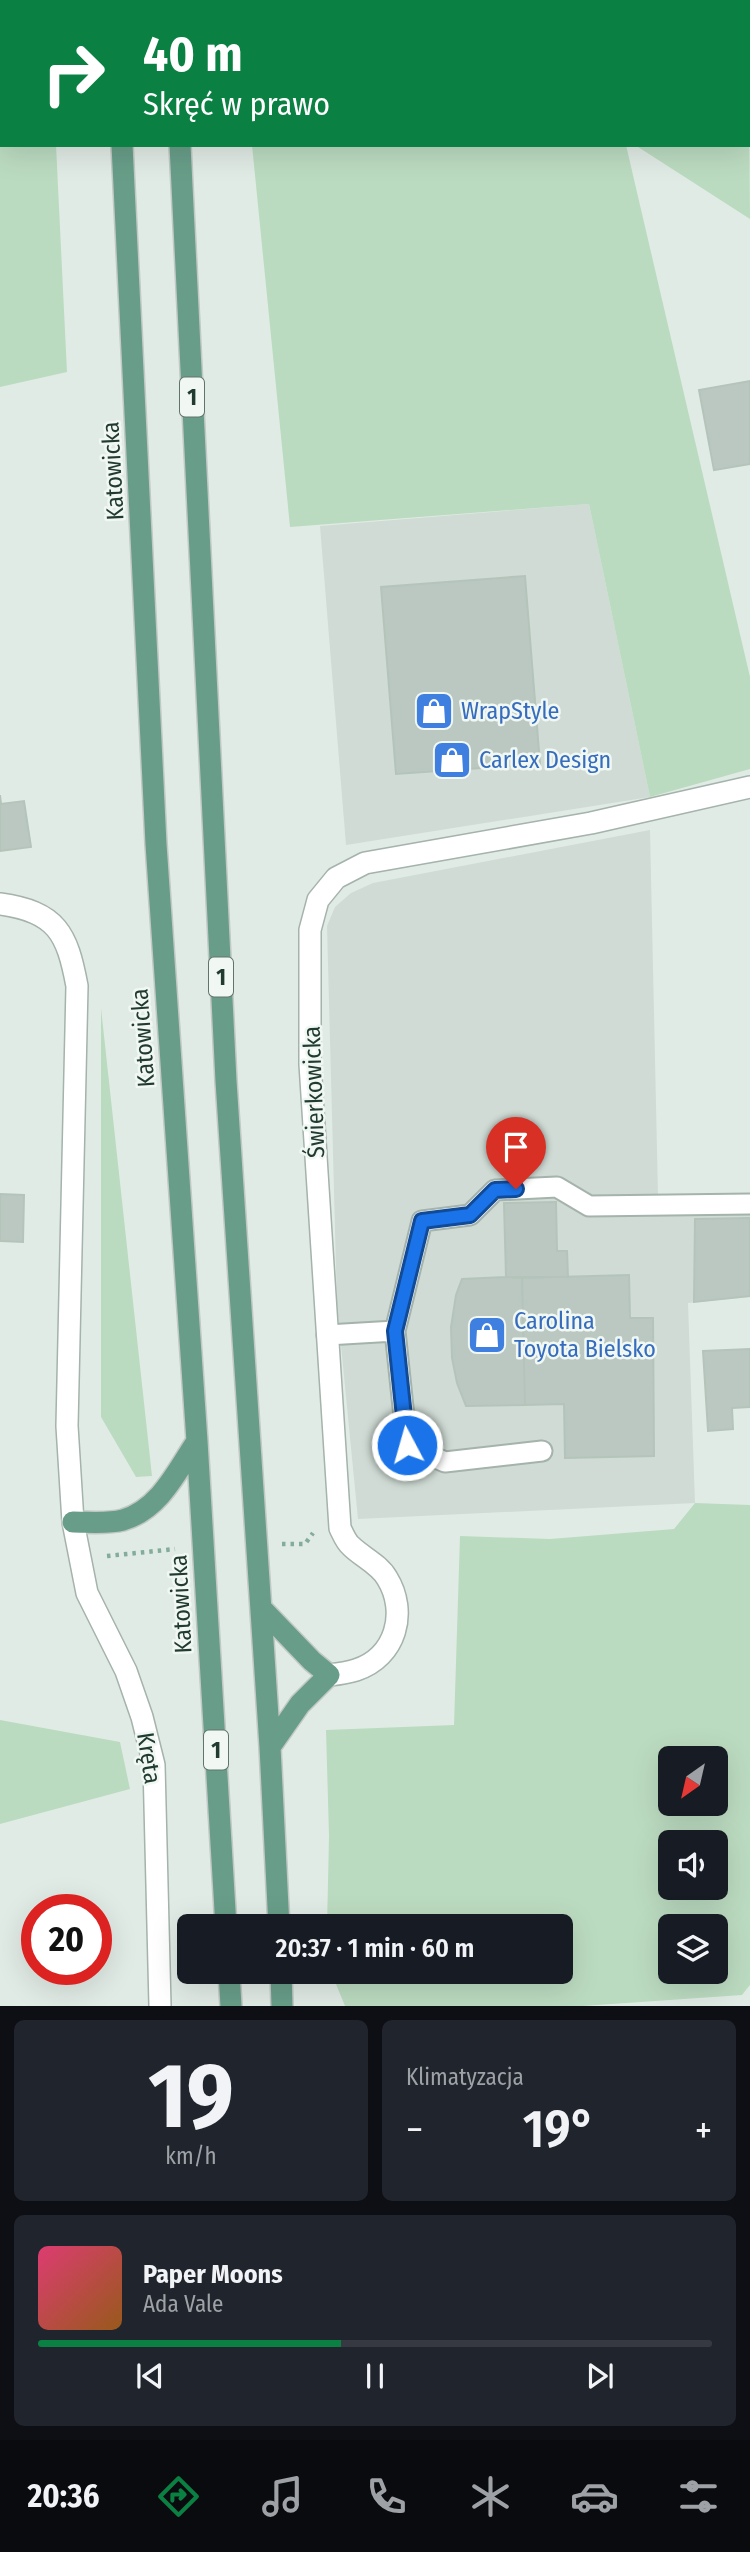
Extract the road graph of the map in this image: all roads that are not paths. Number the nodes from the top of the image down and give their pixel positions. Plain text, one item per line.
1 (122, 147) edge
2 (180, 147) edge
3 (750, 787) edge
4 (0, 904) edge
5 (750, 1203) edge
6 (395, 1331) junction
7 (327, 1335) junction
8 (197, 1441) junction
9 (542, 1451) dead end
10 (73, 1522) junction
11 (261, 1608) junction
12 (329, 1675) junction
13 (270, 1747) junction
14 (225, 1914) edge
15 (278, 1914) edge
16 (229, 1984) edge
17 (281, 1984) edge
18 (160, 2006) edge
19 (230, 2006) edge
20 (282, 2006) edge

1 - 8 main road, Katowicka / 1
2 - 11 main road, 1
3 - 7 street, Świerkowicka
4 - 10 street
5 - 6 lane
6 - 7 lane
6 - 9 lane
7 - 12 street, Świerkowicka
8 - 10 main road
8 - 14 main road, Katowicka / 1
10 - 18 street, Kręta
11 - 12 main road
11 - 13 main road, 1
12 - 13 main road
13 - 15 main road, 1
16 - 19 main road
17 - 20 main road

